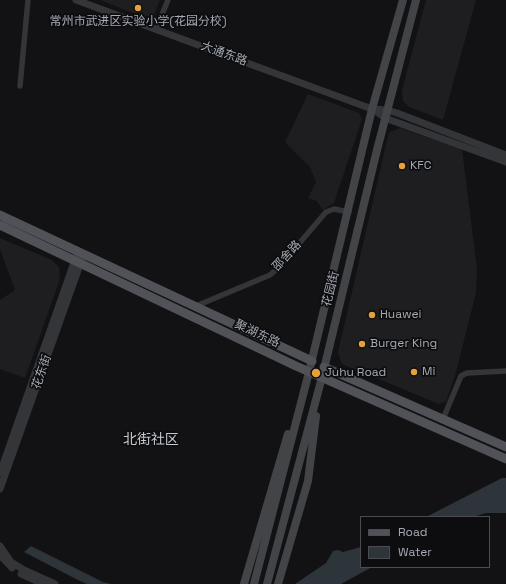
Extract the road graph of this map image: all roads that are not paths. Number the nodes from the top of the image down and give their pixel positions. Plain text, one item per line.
1 (28, 0) edge
2 (76, 0) edge
3 (168, 0) edge
4 (403, 0) edge
5 (416, 0) edge
6 (156, 29) junction
7 (20, 86) dead end
8 (372, 109) junction
9 (387, 110) junction
10 (385, 118) junction
11 (505, 159) edge
12 (349, 212) junction
13 (0, 215) edge
14 (0, 225) edge
15 (81, 253) junction
16 (78, 262) junction
17 (196, 306) junction
18 (312, 361) junction
19 (324, 367) junction
20 (506, 371) edge
21 (310, 372) junction
22 (322, 378) junction
23 (443, 418) junction
24 (506, 447) edge
25 (506, 459) edge
26 (0, 473) edge
27 (0, 489) edge
28 (1, 550) edge
29 (255, 582) edge
30 (267, 583) edge
31 (43, 584) edge
32 (55, 584) edge
33 (244, 584) edge
34 (278, 584) edge

1 - 7 street
2 - 6 street, 大通东路
3 - 6 street
4 - 8 main road, 花园街
5 - 9 main road, 花园街
6 - 8 street, 大通东路
8 - 9 street, 大通东路
8 - 10 street, 大通东路
8 - 12 main road, 花园街
9 - 10 main road, 花园街
9 - 11 street, 大通东路
10 - 11 street, 大通东路
10 - 19 main road, 花园街
12 - 17 street, 邵舍路
12 - 18 main road, 花园街
13 - 15 main road, 聚湖东路
14 - 16 main road, 聚湖东路
15 - 16 street, 花东街
15 - 17 main road, 聚湖东路
16 - 21 main road, 聚湖东路
16 - 26 street, 花东街
16 - 27 street, 花东街
17 - 18 main road, 聚湖东路
18 - 19 main road, 聚湖东路
18 - 21 main road, 花园街
19 - 22 main road, 花园街
19 - 23 main road, 聚湖东路
20 - 23 street
21 - 22 main road, 聚湖东路
21 - 29 main road, 花园街
21 - 33 main road
22 - 25 main road, 聚湖东路
22 - 30 main road, 花园街
22 - 34 main road
23 - 24 main road, 聚湖东路
28 - 31 street
28 - 32 street

